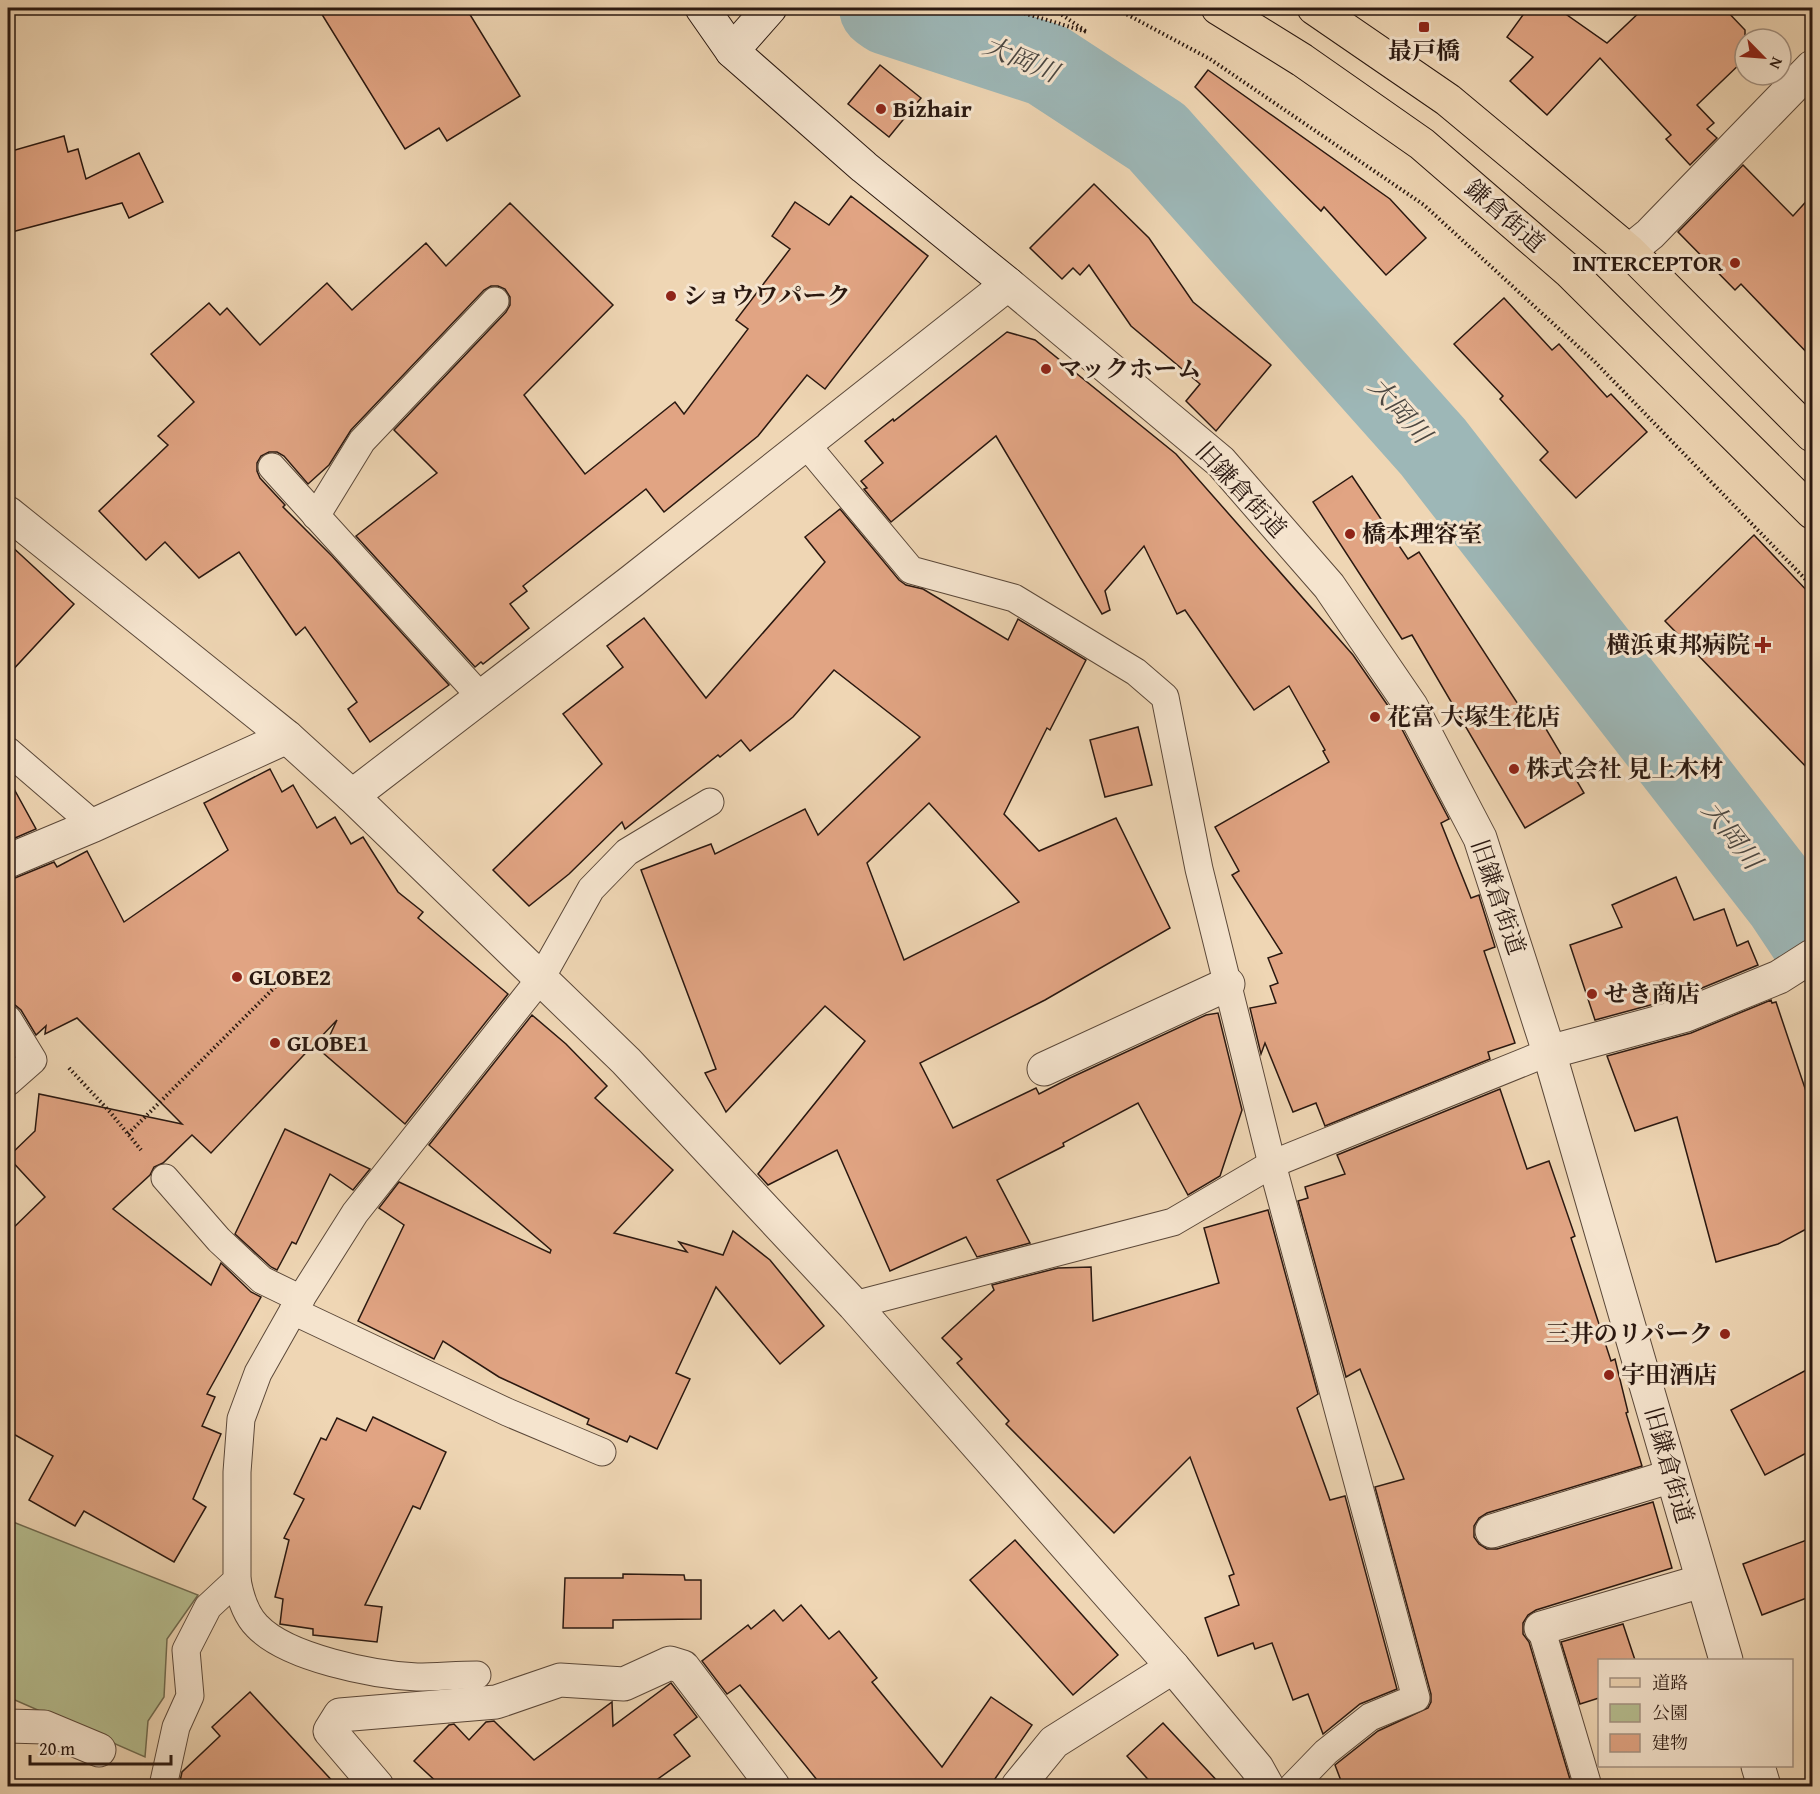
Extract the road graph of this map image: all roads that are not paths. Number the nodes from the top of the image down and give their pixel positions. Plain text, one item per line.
1 (702, 8) edge
2 (1218, 8) edge
3 (1314, 8) edge
4 (766, 12) edge
5 (732, 51) junction
6 (1812, 68) edge
7 (1629, 251) junction
8 (1008, 284) junction
9 (495, 301) dead end
10 (1810, 428) edge
11 (805, 443) junction
12 (272, 467) dead end
13 (1812, 512) edge
14 (8, 513) edge
15 (316, 516) junction
16 (481, 698) junction
17 (287, 737) junction
18 (8, 751) edge
19 (352, 796) junction
20 (710, 802) dead end
21 (94, 825) junction
22 (8, 861) edge
23 (1812, 956) edge
24 (540, 978) junction
25 (1228, 984) junction
26 (8, 1019) edge
27 (1549, 1052) junction
28 (1044, 1069) dead end
29 (8, 1082) edge
30 (1272, 1164) junction
31 (165, 1178) road end
32 (297, 1305) junction
33 (854, 1305) junction
34 (602, 1452) dead end
35 (1672, 1476) junction
36 (1492, 1531) dead end
37 (237, 1580) junction
38 (1702, 1581) junction
39 (1541, 1628) joint
40 (1726, 1659) edge
41 (1173, 1667) junction
42 (477, 1675) dead end
43 (8, 1726) edge
44 (99, 1750) dead end
45 (1758, 1767) edge
46 (163, 1786) edge
47 (377, 1786) edge
48 (773, 1786) edge
49 (1018, 1786) edge
50 (1267, 1786) edge
51 (1293, 1786) edge
52 (1588, 1786) edge
53 (1764, 1786) edge

1 - 5 street, 旧鎌倉街道
2 - 13 main road, 鎌倉街道
3 - 7 main road
4 - 5 street
5 - 8 street, 旧鎌倉街道
6 - 7 street
7 - 10 main road
8 - 11 street
8 - 27 street, 旧鎌倉街道
9 - 15 lane
11 - 16 street
11 - 25 lane
12 - 15 lane
14 - 17 street
15 - 16 lane
16 - 19 street
17 - 19 street
17 - 21 street
18 - 21 lane
19 - 24 street
20 - 24 lane
21 - 22 street
23 - 27 street
24 - 32 lane
24 - 33 street
25 - 28 street
25 - 30 lane
26 - 29 lane
27 - 30 lane
27 - 35 street, 旧鎌倉街道
30 - 33 lane
30 - 51 lane
31 - 32 lane
32 - 34 lane
32 - 37 lane
33 - 41 street
35 - 36 street
35 - 38 street, 旧鎌倉街道
37 - 42 lane
37 - 46 lane
38 - 39 street
38 - 40 street, 旧鎌倉街道
39 - 52 lane
41 - 49 street
41 - 50 street
43 - 44 street
45 - 53 street
47 - 48 street

